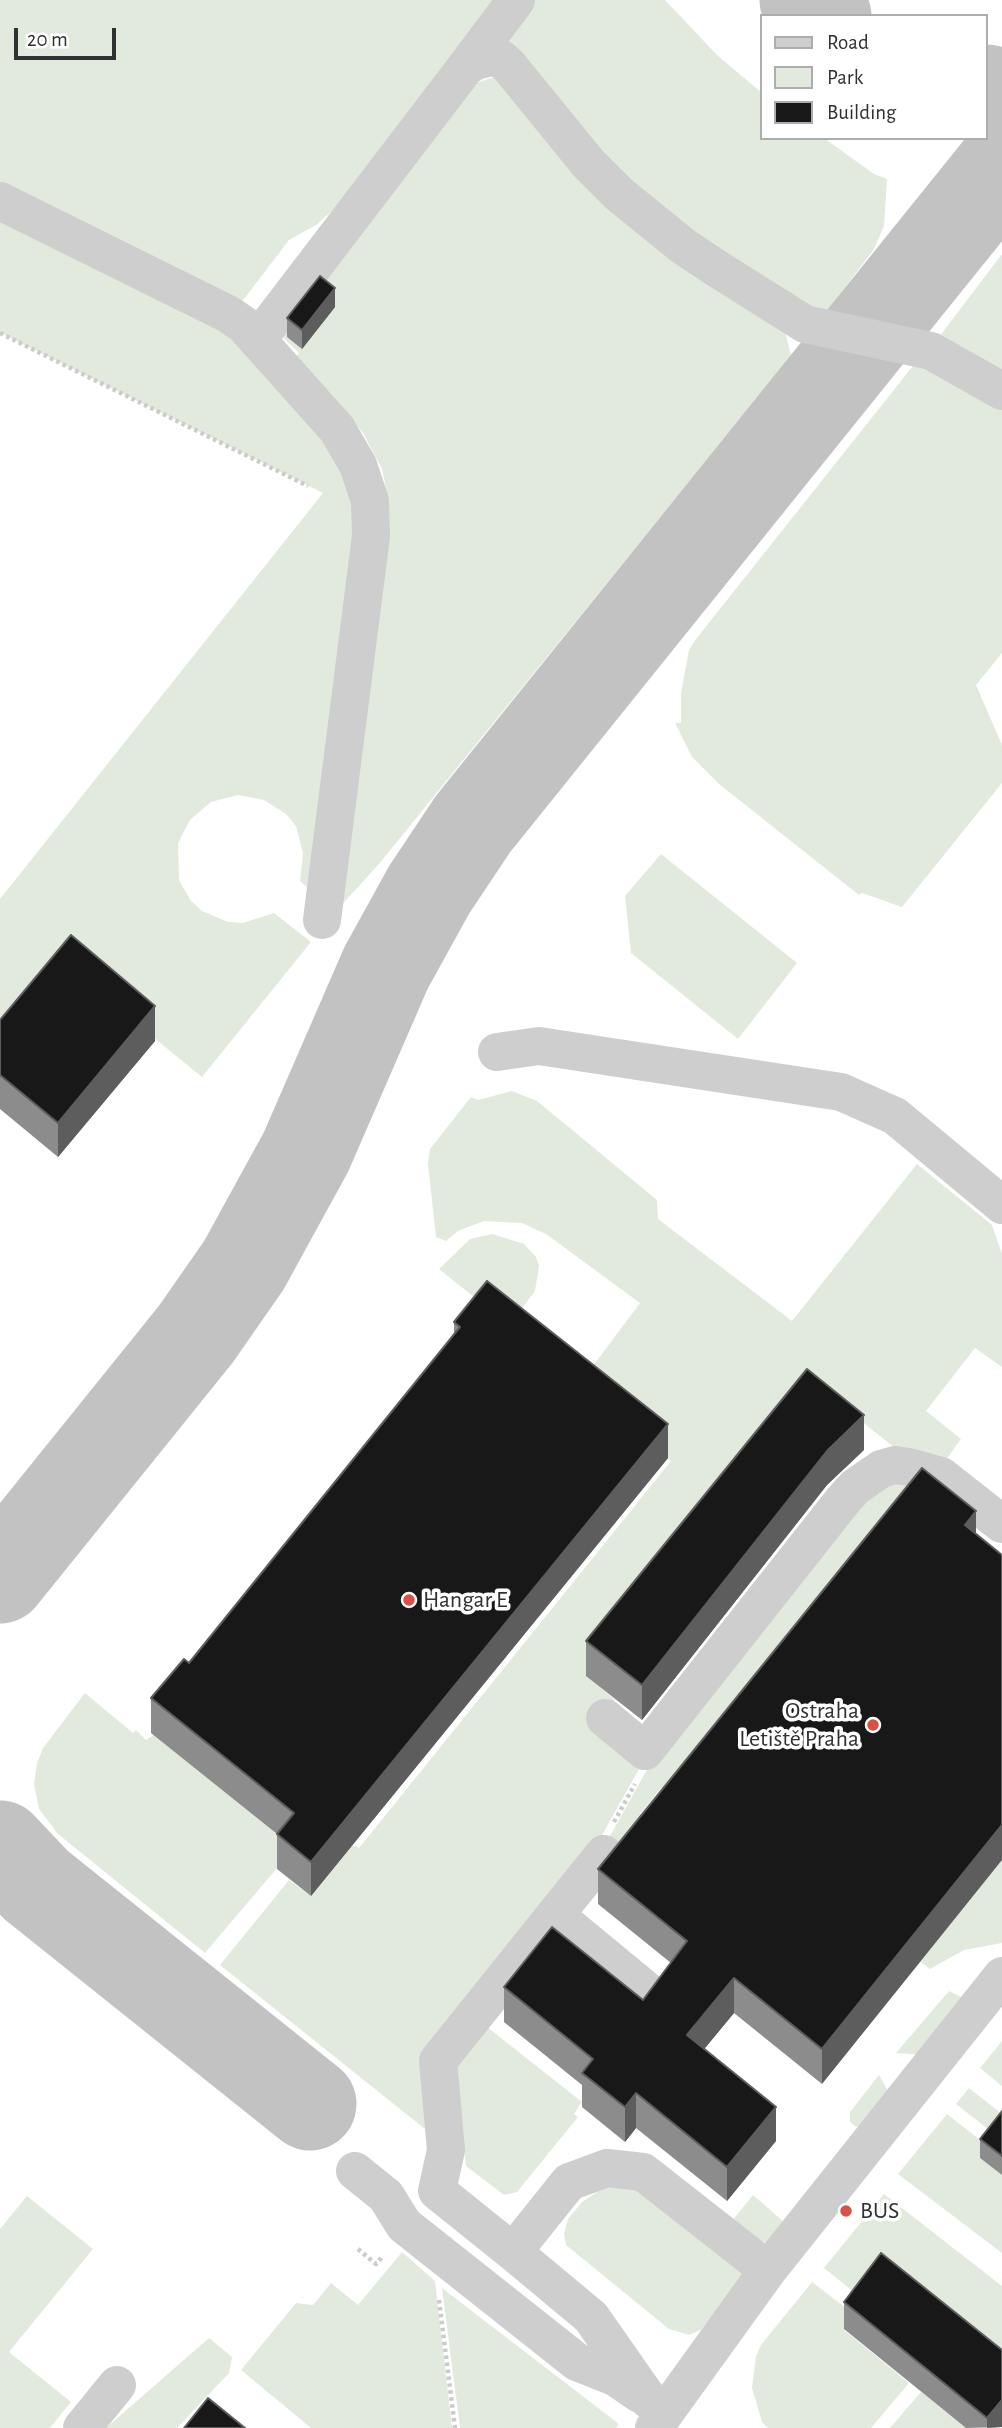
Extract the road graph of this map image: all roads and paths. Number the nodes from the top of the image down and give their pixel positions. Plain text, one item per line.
1 (516, 0) edge
2 (464, 68) junction
3 (0, 201) edge
4 (0, 333) edge
5 (258, 339) junction
6 (1002, 391) edge
7 (308, 486) dead end
8 (323, 920) dead end
9 (497, 1052) dead end
10 (1002, 1205) edge
11 (1002, 1524) edge
12 (605, 1718) dead end
13 (645, 1751) junction
14 (604, 1854) joint
15 (555, 1915) junction
16 (1002, 1976) edge
17 (647, 1990) edge
18 (355, 2171) dead end
19 (513, 2252) junction
20 (768, 2270) junction
21 (438, 2293) dead end
22 (117, 2385) dead end
23 (663, 2417) edge
24 (82, 2428) edge
25 (455, 2428) edge

1 - 2 lane
2 - 5 lane
2 - 6 lane
3 - 5 lane
4 - 7 path
5 - 8 lane
9 - 10 lane
11 - 13 lane
12 - 13 lane
13 - 14 path
14 - 15 lane
15 - 17 lane
15 - 19 lane
16 - 20 lane
18 - 23 lane
19 - 20 lane
19 - 23 lane
20 - 23 lane
21 - 25 path
22 - 24 lane

